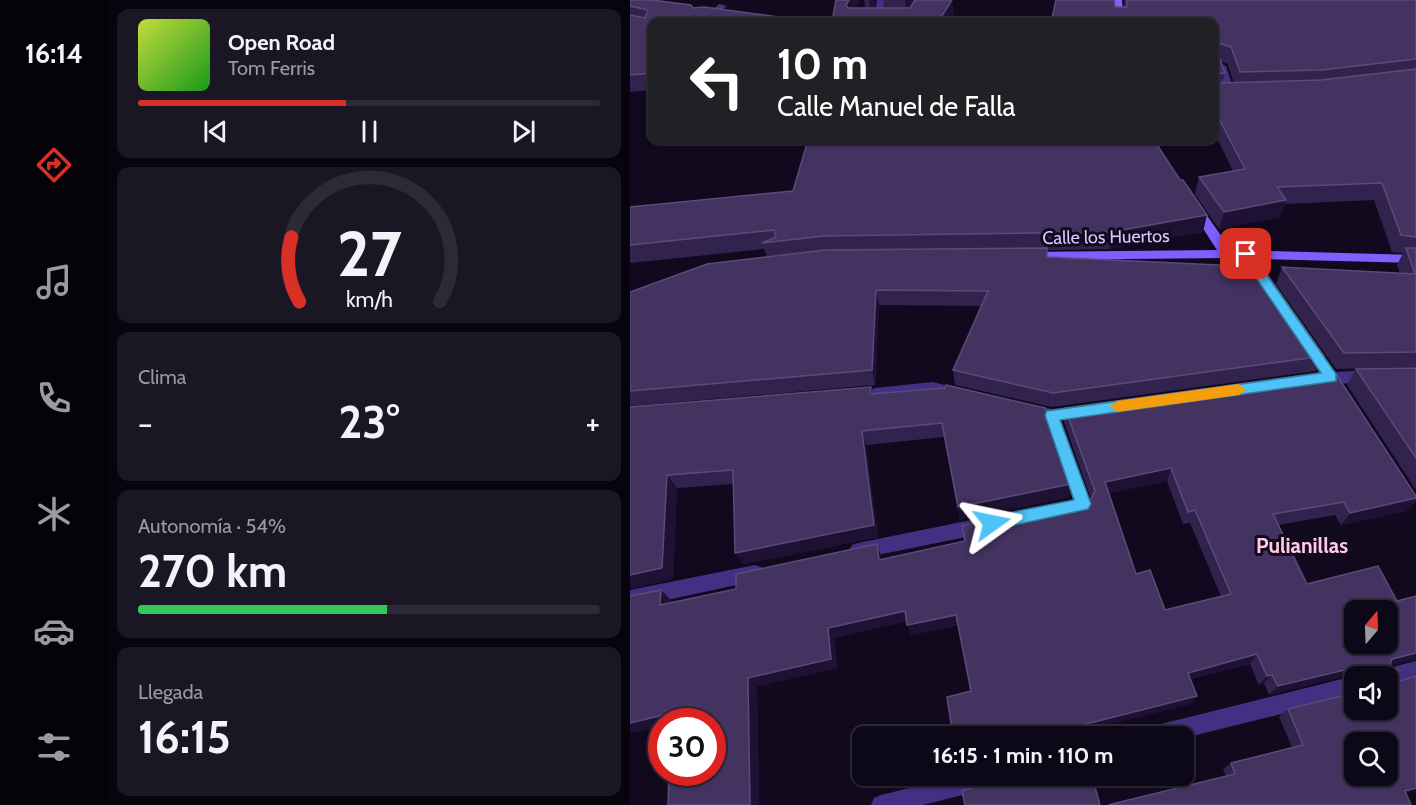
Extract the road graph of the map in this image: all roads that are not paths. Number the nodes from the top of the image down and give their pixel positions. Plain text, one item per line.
1 (882, 0) edge
2 (1117, 0) edge
3 (722, 6) dead end
4 (708, 18) edge
5 (890, 18) edge
6 (1119, 18) edge
7 (1218, 66) edge
8 (1231, 94) edge
9 (1189, 198) edge
10 (1227, 254) junction
11 (1246, 254) junction
12 (1016, 256) edge
13 (1416, 259) edge
14 (1258, 272) edge
15 (1298, 329) edge
16 (1384, 376) edge
17 (1331, 377) junction
18 (1308, 381) edge
19 (864, 395) edge
20 (966, 396) edge
21 (1009, 405) edge
22 (1351, 408) edge
23 (1099, 409) edge
24 (1052, 415) junction
25 (1048, 512) edge
26 (1002, 521) edge
27 (839, 555) edge
28 (769, 570) edge
29 (630, 599) edge
30 (1416, 670) edge
31 (1398, 674) edge
32 (1344, 688) edge
33 (1193, 726) edge
34 (958, 786) edge
35 (881, 805) edge

1 - 5 street
2 - 6 street
3 - 4 street
7 - 8 street
9 - 10 street
10 - 11 street, Calle los Huertos
10 - 12 street, Calle los Huertos
11 - 13 street, Calle los Huertos
11 - 14 street
15 - 17 street
16 - 17 street
17 - 18 street
17 - 22 street
19 - 20 street
21 - 24 street
23 - 24 street
24 - 25 street
26 - 27 street
28 - 29 street
30 - 31 street
32 - 33 street
34 - 35 street

